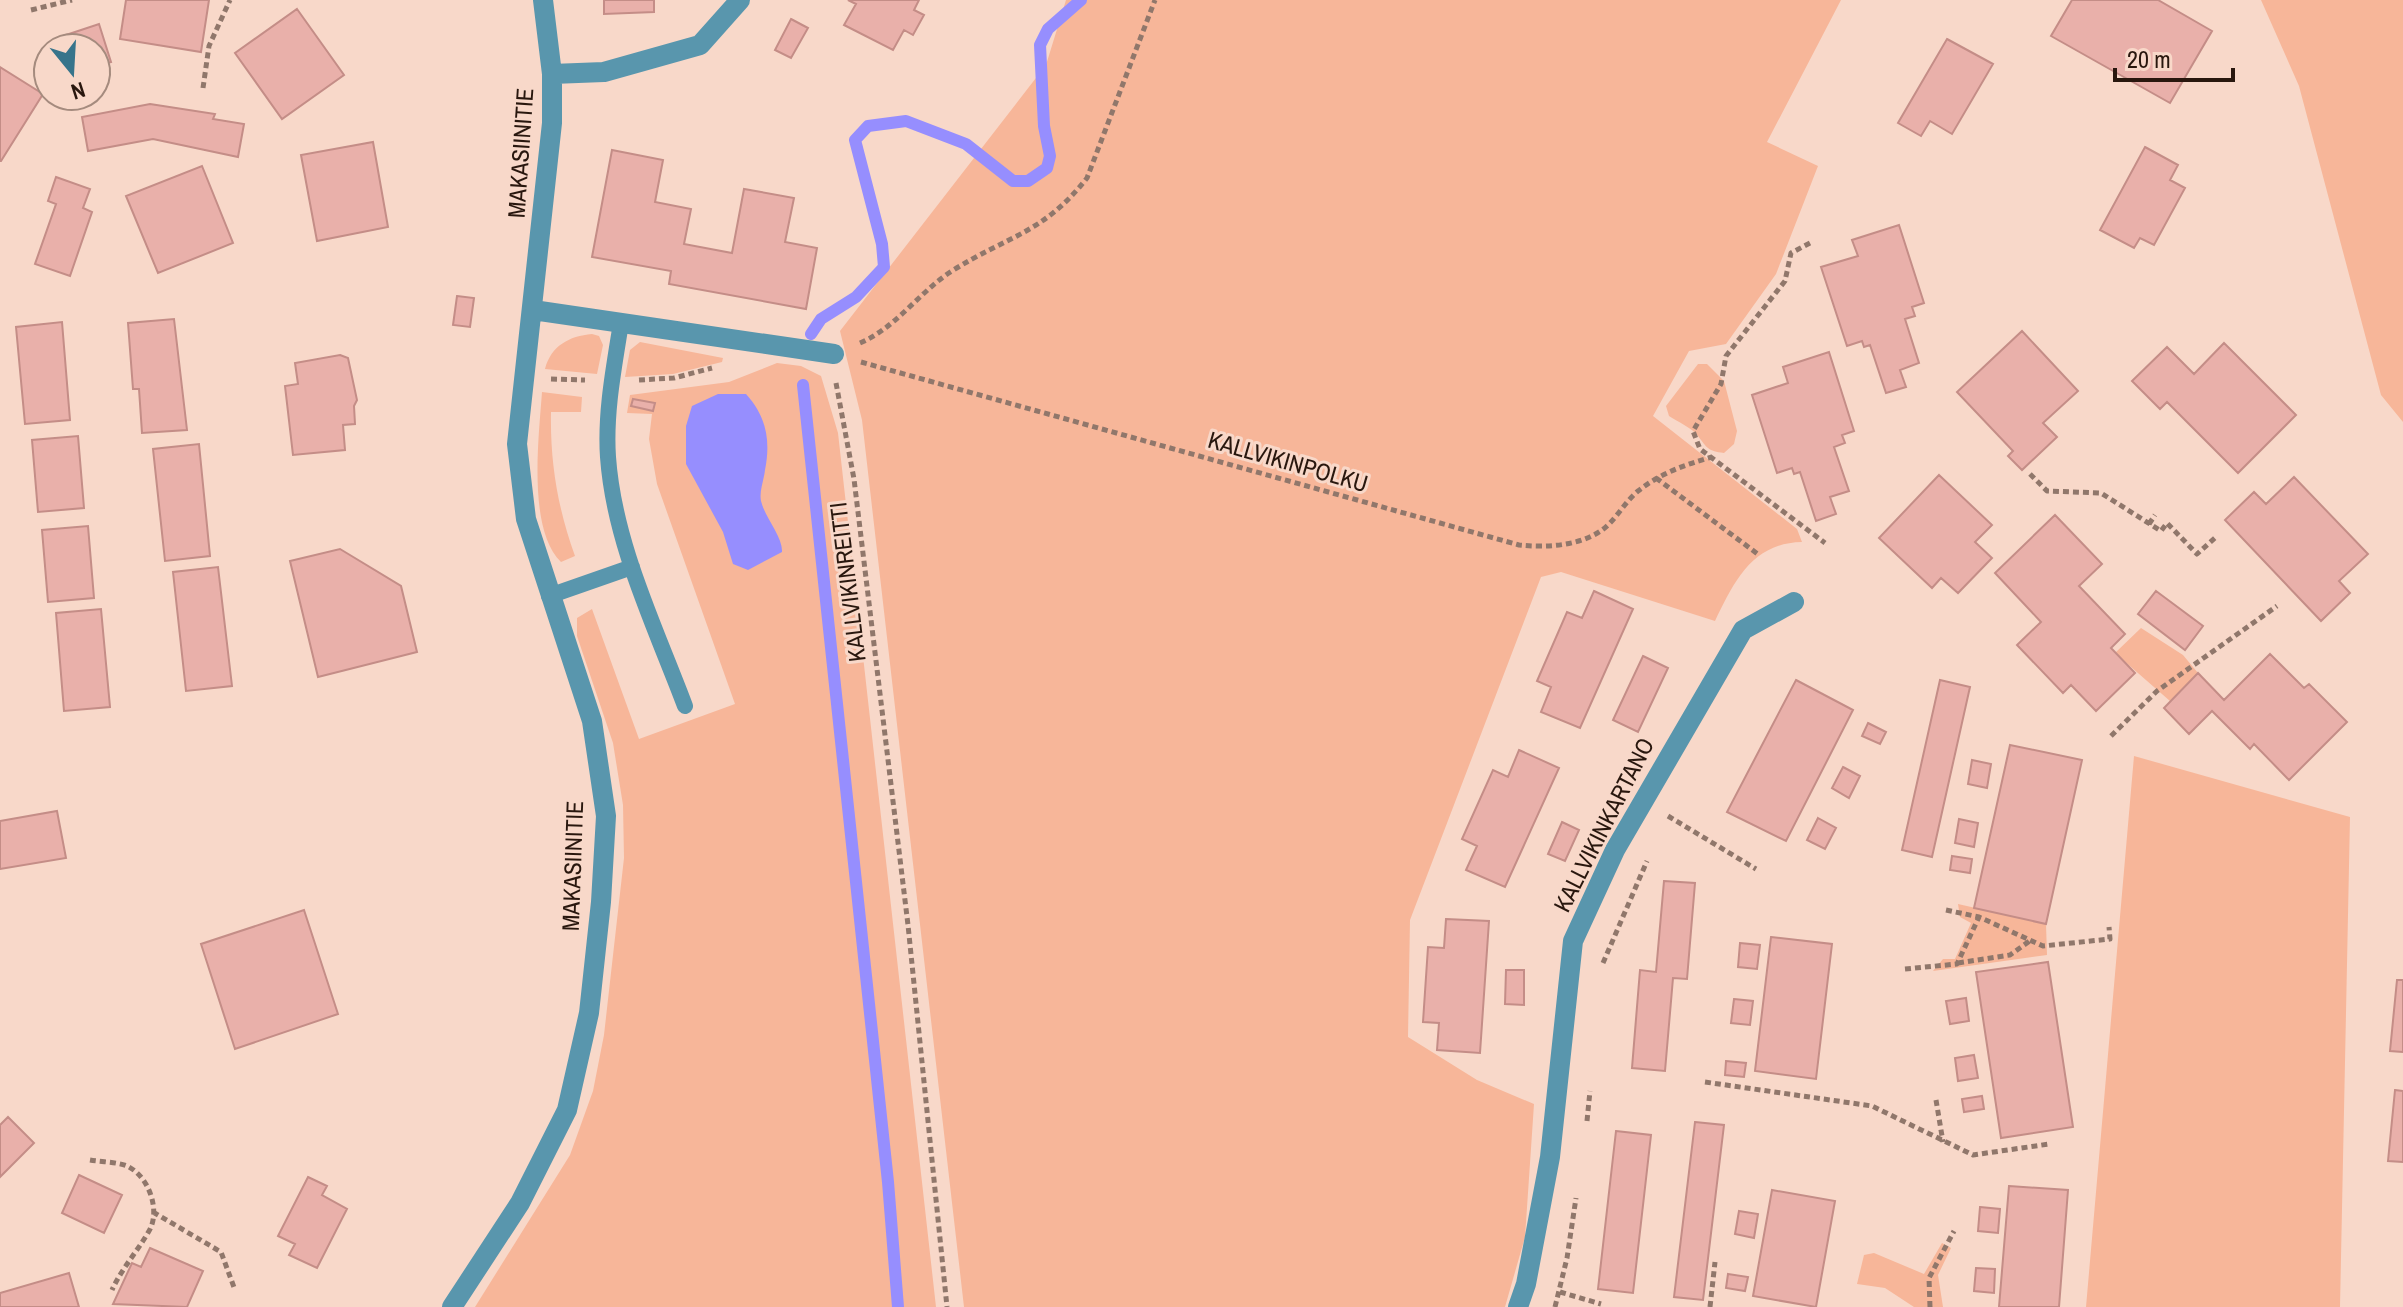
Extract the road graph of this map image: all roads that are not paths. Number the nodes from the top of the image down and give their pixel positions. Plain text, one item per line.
1 (543, 0) edge
2 (740, 0) edge
3 (552, 74) junction
4 (533, 310) junction
5 (621, 323) junction
6 (834, 354) road end
7 (632, 567) junction
8 (549, 596) junction
9 (1794, 602) dead end
10 (685, 706) dead end
11 (452, 1307) edge
12 (1518, 1307) edge

1 - 3 street, MAKASIINITIE
2 - 3 street
3 - 4 street, MAKASIINITIE
4 - 5 street
4 - 8 street, MAKASIINITIE
5 - 6 street
5 - 7 lane
7 - 8 lane
7 - 10 lane
8 - 11 street, MAKASIINITIE
9 - 12 street, KALLVIKINKARTANO

